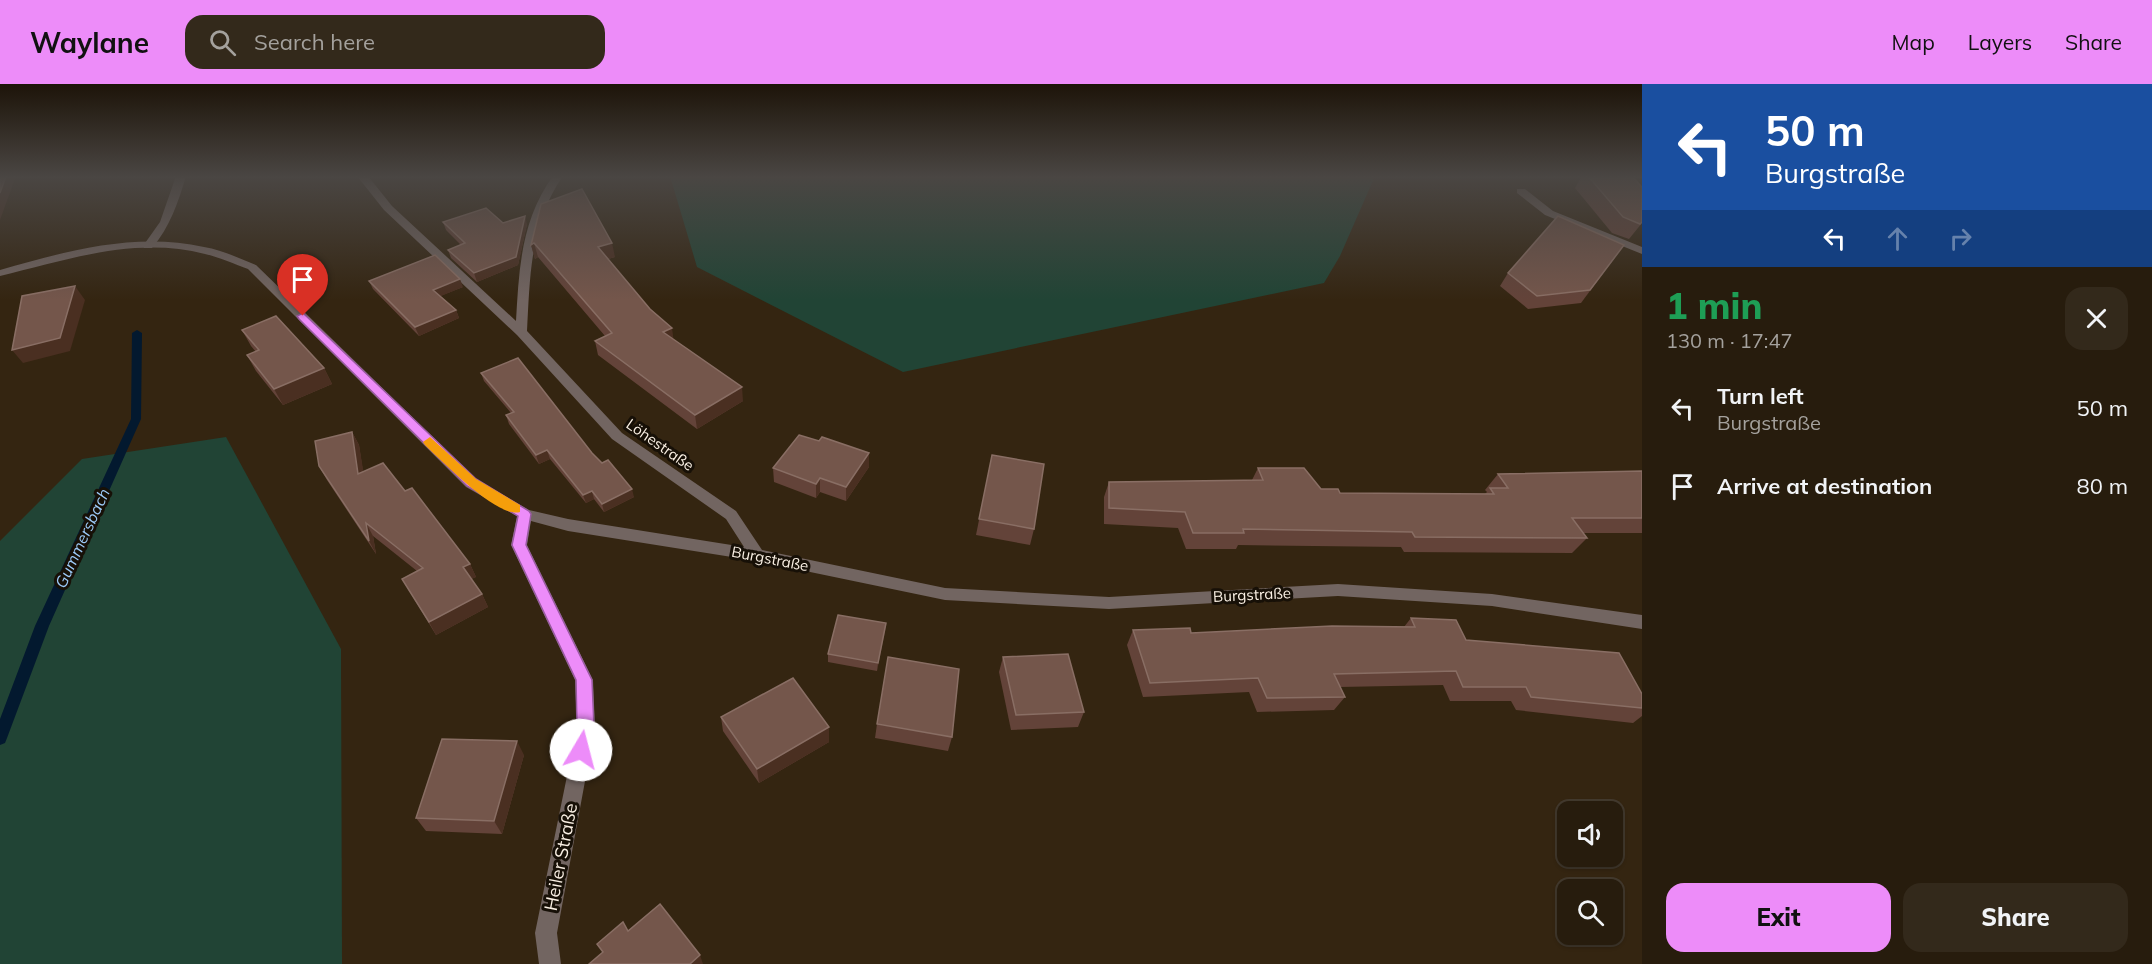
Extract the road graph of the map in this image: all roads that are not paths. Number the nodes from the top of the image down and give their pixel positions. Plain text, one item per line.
1 (169, 217) edge
2 (398, 217) edge
3 (536, 217) edge
4 (1559, 217) edge
5 (148, 246) junction
6 (1642, 251) edge
7 (0, 273) edge
8 (521, 332) junction
9 (525, 514) junction
10 (757, 555) junction
11 (1642, 622) edge
12 (550, 964) edge

1 - 5 street
2 - 8 street, Löhestraße
3 - 8 street
4 - 6 street
5 - 7 street, Burgstraße
5 - 9 street, Burgstraße
8 - 10 street, Löhestraße
9 - 10 street, Burgstraße
9 - 12 street, Heiler Straße
10 - 11 street, Burgstraße

